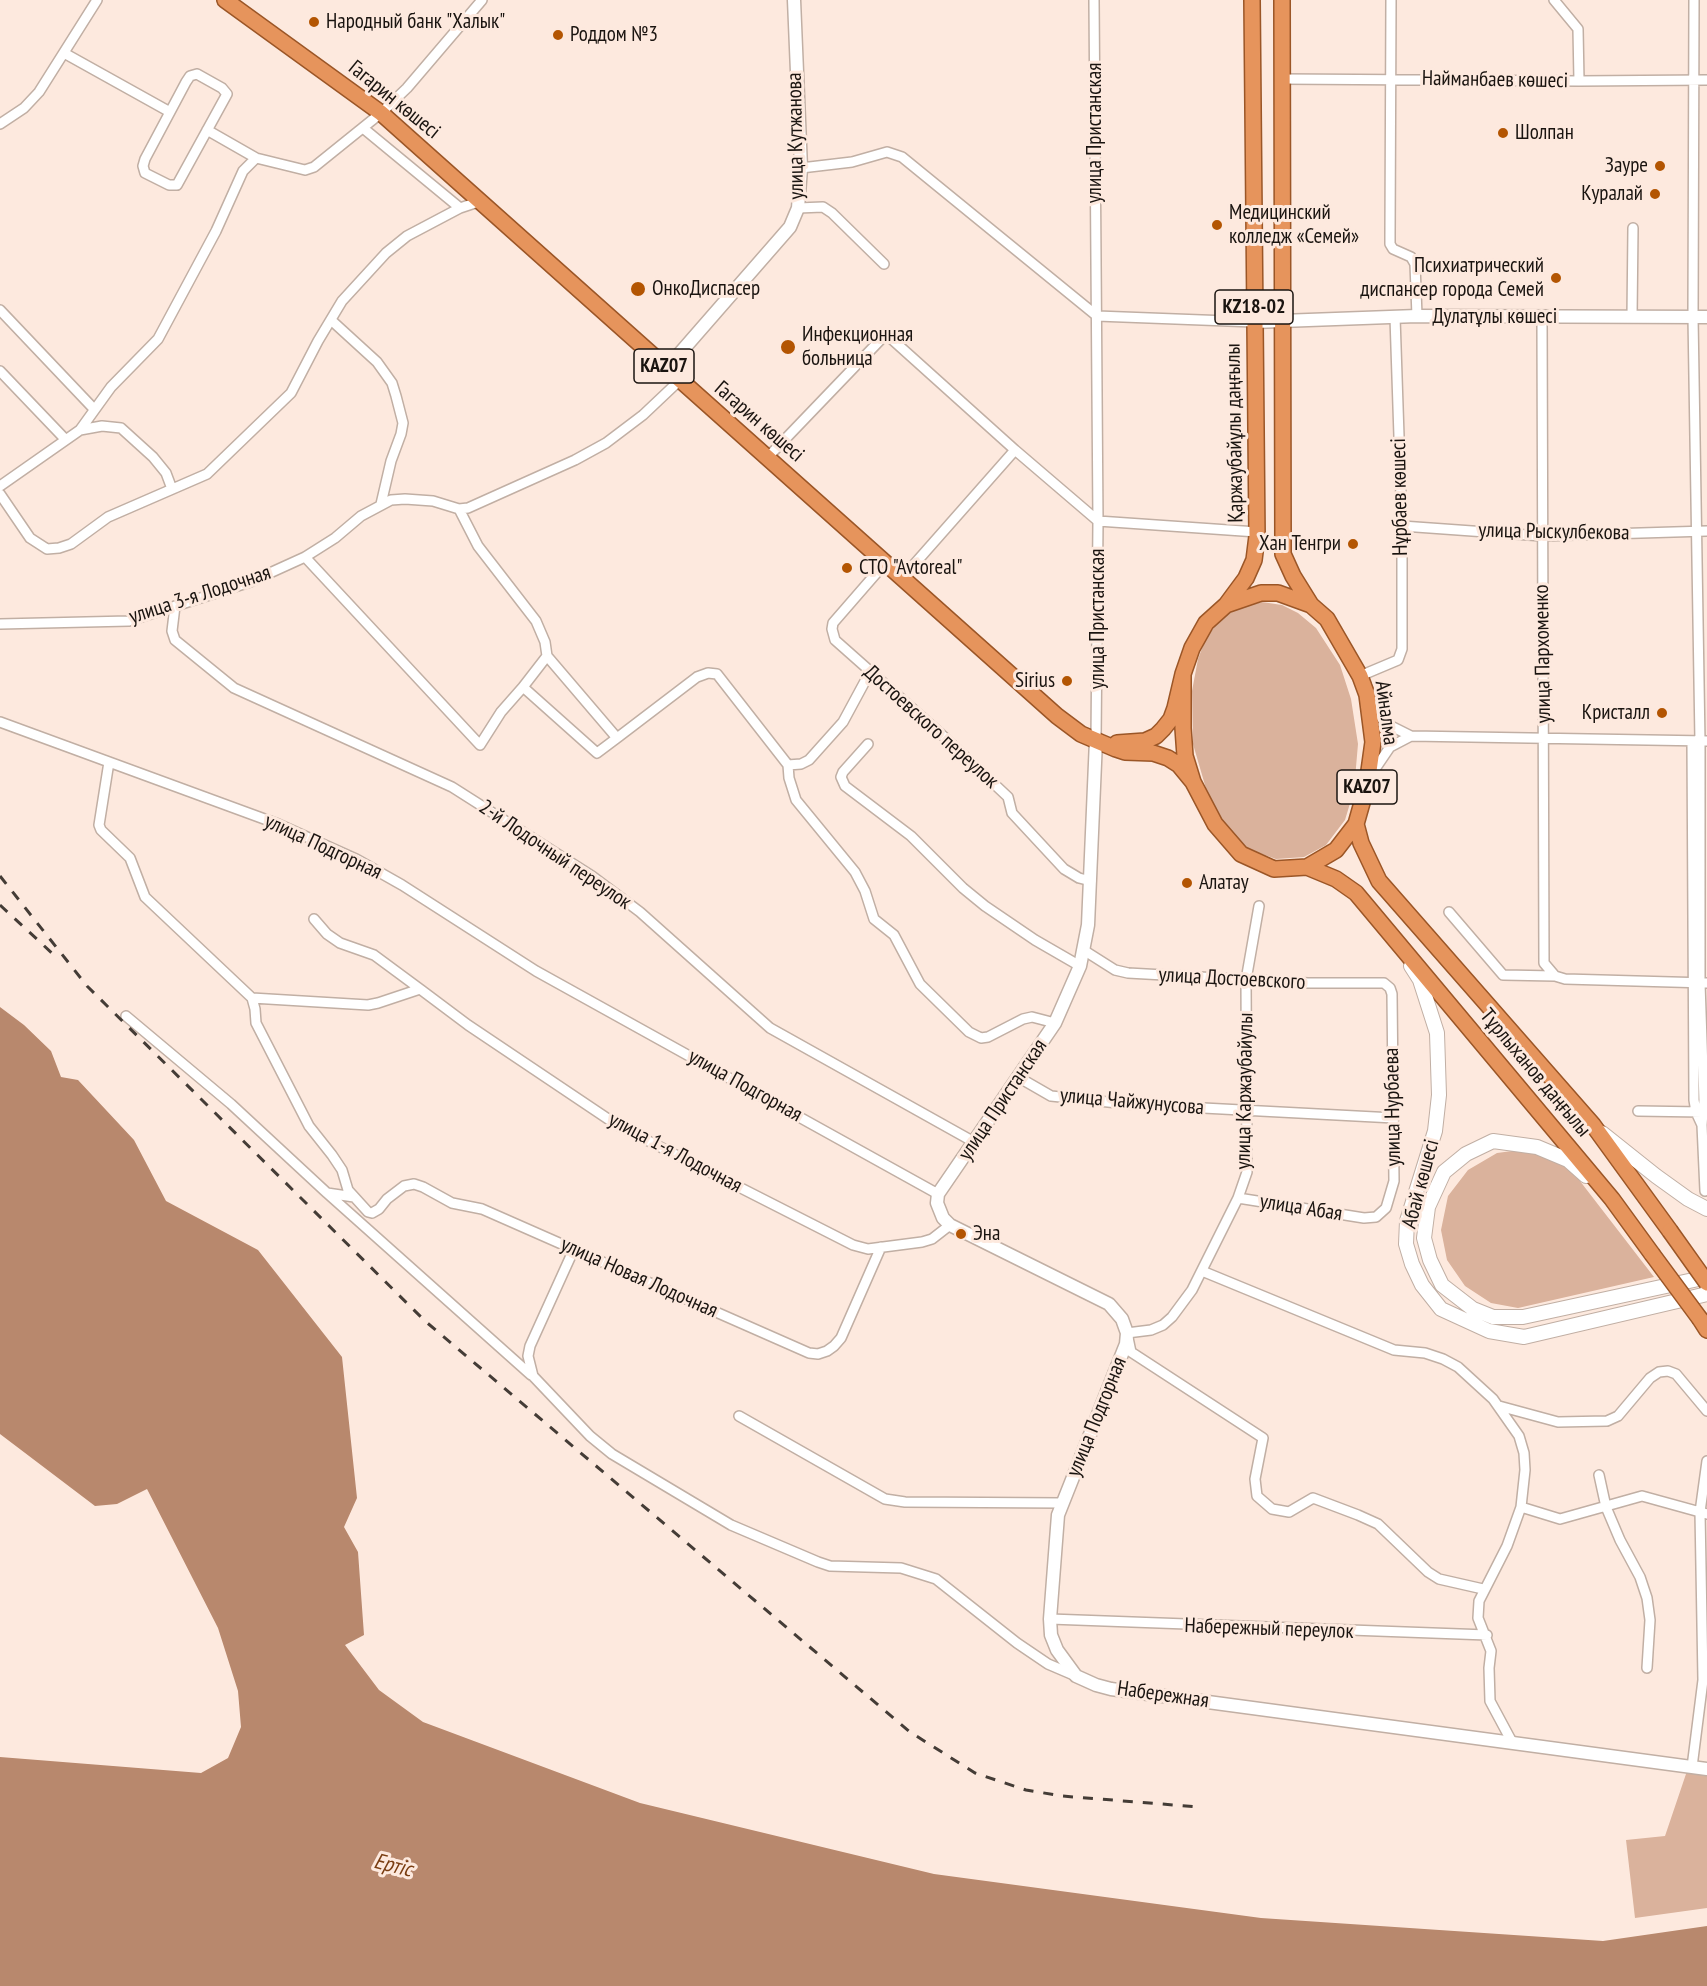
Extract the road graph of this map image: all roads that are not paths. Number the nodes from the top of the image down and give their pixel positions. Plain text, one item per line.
1 (97, 0) edge
2 (225, 0) edge
3 (482, 0) edge
4 (794, 0) edge
5 (1094, 0) edge
6 (1252, 0) edge
7 (1282, 0) edge
8 (1391, 0) edge
9 (1554, 0) edge
10 (1694, 0) edge
11 (64, 53) junction
12 (1391, 78) junction
13 (1282, 79) junction
14 (1694, 80) junction
15 (1707, 80) edge
16 (1579, 81) junction
17 (170, 112) junction
18 (381, 113) junction
19 (0, 124) edge
20 (363, 128) junction
21 (207, 130) junction
22 (256, 158) junction
23 (801, 168) junction
24 (481, 201) junction
25 (460, 208) junction
26 (798, 208) junction
27 (1632, 228) dead end
28 (884, 264) dead end
29 (0, 310) edge
30 (1097, 316) junction
31 (1417, 316) junction
32 (1395, 317) junction
33 (1542, 317) junction
34 (1632, 317) junction
35 (1693, 317) junction
36 (1707, 317) edge
37 (331, 320) junction
38 (1283, 320) junction
39 (1254, 322) junction
40 (667, 368) junction
41 (0, 371) edge
42 (680, 380) junction
43 (94, 409) junction
44 (80, 430) junction
45 (65, 439) junction
46 (1015, 450) junction
47 (768, 457) junction
48 (0, 486) edge
49 (172, 489) junction
50 (0, 494) edge
51 (381, 504) junction
52 (459, 508) junction
53 (1098, 521) junction
54 (1402, 526) junction
55 (1696, 531) junction
56 (1707, 531) edge
57 (1257, 532) junction
58 (1542, 536) junction
59 (305, 557) junction
60 (885, 562) junction
61 (903, 577) junction
62 (1226, 605) junction
63 (1311, 605) junction
64 (175, 606) junction
65 (0, 624) edge
66 (547, 656) junction
67 (870, 672) junction
68 (1183, 674) junction
69 (1360, 676) junction
70 (524, 687) junction
71 (1367, 696) junction
72 (0, 722) edge
73 (1411, 736) junction
74 (617, 738) junction
75 (1544, 739) junction
76 (1096, 740) junction
77 (1700, 741) edge
78 (868, 744) dead end
79 (109, 762) junction
80 (789, 765) junction
81 (1193, 782) junction
82 (1367, 785) junction
83 (1356, 824) junction
84 (1704, 849) edge
85 (1307, 867) junction
86 (1091, 881) junction
87 (1259, 906) dead end
88 (1449, 912) dead end
89 (314, 919) dead end
90 (1388, 928) junction
91 (1085, 951) junction
92 (1080, 966) junction
93 (1560, 978) junction
94 (1246, 980) junction
95 (1384, 983) joint
96 (1700, 983) edge
97 (420, 990) junction
98 (252, 998) junction
99 (126, 1017) dead end
100 (1055, 1023) junction
101 (1018, 1077) junction
102 (1247, 1110) junction
103 (1638, 1110) dead end
104 (1702, 1112) edge
105 (1394, 1118) junction
106 (1593, 1125) junction
107 (974, 1142) junction
108 (1706, 1188) edge
109 (327, 1193) junction
110 (938, 1194) junction
111 (354, 1197) junction
112 (1238, 1198) junction
113 (1612, 1199) junction
114 (1707, 1209) edge
115 (1364, 1218) joint
116 (950, 1225) junction
117 (881, 1247) junction
118 (574, 1249) junction
119 (1202, 1271) junction
120 (1707, 1277) edge
121 (1707, 1283) edge
122 (1707, 1294) edge
123 (1704, 1325) edge
124 (1127, 1333) junction
125 (532, 1376) junction
126 (1499, 1406) junction
127 (1707, 1411) edge
128 (739, 1416) dead end
129 (1707, 1461) edge
130 (1599, 1475) dead end
131 (1062, 1503) junction
132 (1521, 1507) junction
133 (1606, 1507) junction
134 (1703, 1513) edge
135 (1483, 1589) junction
136 (1050, 1619) junction
137 (1487, 1635) junction
138 (1647, 1668) dead end
139 (1076, 1676) junction
140 (1705, 1680) edge
141 (1512, 1742) junction
142 (1692, 1767) junction
143 (1707, 1769) edge

1 - 11 street
2 - 18 highway, Гагарин көшесі / KAZ07
3 - 18 street
4 - 23 street, улица Кутжанова
5 - 30 street, улица Пристанская
6 - 39 highway, Қаржаубайұлы даңғылы / KZ18-02
7 - 13 highway, KZ18-02
8 - 12 street
9 - 16 street
10 - 14 street
11 - 17 street
11 - 19 street
12 - 13 street, Найманбаев көшесі
12 - 16 street, Найманбаев көшесі
12 - 31 street
13 - 38 highway, KZ18-02
14 - 15 street, Найманбаев көшесі
14 - 16 street, Найманбаев көшесі
14 - 35 street
17 - 21 street
17 - 21 street
18 - 20 street
18 - 24 highway, Гагарин көшесі / KAZ07
20 - 22 street
20 - 25 street
21 - 22 street
22 - 43 street
23 - 26 street, улица Кутжанова
23 - 30 street
24 - 25 street
24 - 40 highway, Гагарин көшесі / KAZ07
25 - 37 street
26 - 28 street
26 - 40 street, улица Кутжанова
27 - 34 street
29 - 43 street
30 - 39 street
30 - 53 street, улица Пристанская
31 - 32 street, Дулатұлы көшесі
31 - 33 street, Дулатұлы көшесі
32 - 38 street, Дулатұлы көшесі
32 - 54 street, Нұрбаев көшесі
33 - 34 street, Дулатұлы көшесі
33 - 58 street, улица Пархоменко
34 - 35 street, Дулатұлы көшесі
35 - 36 street, Дулатұлы көшесі
35 - 55 street
37 - 49 street
37 - 51 street
38 - 39 street, Дулатұлы көшесі
38 - 63 highway, KZ18-02
39 - 57 highway, Қаржаубайұлы даңғылы / KZ18-02
40 - 42 highway, Гагарин көшесі / KAZ07
41 - 45 street
42 - 47 highway, Гагарин көшесі / KAZ07
42 - 52 street
43 - 44 street
44 - 45 street
44 - 49 street
45 - 48 street
46 - 47 street
46 - 53 street
46 - 61 street
47 - 60 highway, Гагарин көшесі / KAZ07
49 - 50 street
51 - 52 street, улица 3-я Лодочная
51 - 59 street, улица 3-я Лодочная
52 - 66 street
53 - 57 street
53 - 76 street, улица Пристанская
54 - 58 street, улица Рыскулбекова
54 - 69 street, Нұрбаев көшесі
55 - 56 street, улица Рыскулбекова
55 - 58 street, улица Рыскулбекова
55 - 77 street
57 - 62 highway, Қаржаубайұлы даңғылы / KZ18-02
58 - 75 street, улица Пархоменко
59 - 64 street, улица 3-я Лодочная
59 - 70 street
60 - 61 highway, Гагарин көшесі / KAZ07
60 - 67 street, Достоевского переулок
61 - 76 highway, Гагарин көшесі / KAZ07
62 - 63 highway, Айналма / KAZ07
62 - 68 highway, Айналма / KAZ07
63 - 69 highway, Айналма / KAZ07
64 - 65 street, улица 3-я Лодочная
64 - 107 street, 2-й Лодочный переулок
66 - 70 street
66 - 74 street
67 - 80 street
67 - 86 street, Достоевского переулок
68 - 76 highway, KAZ07
68 - 81 highway, Айналма / KAZ07
69 - 71 highway, Айналма / KAZ07
70 - 74 street
71 - 73 street
71 - 82 highway, Айналма / KAZ07
72 - 79 street, улица Подгорная
73 - 75 street
73 - 82 street
74 - 80 street
75 - 77 street
75 - 93 street, улица Пархоменко
76 - 81 highway, KAZ07
76 - 86 street, улица Пристанская
77 - 84 street
77 - 96 street
78 - 92 street
79 - 98 street
79 - 110 street, улица Подгорная
80 - 100 street
81 - 85 highway, Айналма / KAZ07
82 - 83 highway, Айналма / KAZ07
83 - 85 highway, Айналма / KAZ07
83 - 106 highway, Тұрлыханов даңғылы / KAZ07
84 - 96 street
85 - 90 highway, Тұрлыханов даңғылы / KAZ07
86 - 91 street, улица Пристанская
87 - 94 street, улица Каржаубайулы
88 - 93 street
89 - 97 street, улица 1-я Лодочная
90 - 113 highway, Тұрлыханов даңғылы / KAZ07
90 - 122 main road, Абай көшесі
91 - 92 street, улица Пристанская
91 - 94 street, улица Достоевского
92 - 100 street, улица Пристанская
93 - 96 street
94 - 95 street, улица Достоевского
94 - 102 street, улица Каржаубайулы
95 - 105 street, улица Нурбаева
96 - 104 street
97 - 98 street
97 - 117 street, улица 1-я Лодочная
98 - 111 street
99 - 109 street, Набережная
100 - 101 street, улица Пристанская
101 - 102 street, улица Чайжунусова
101 - 107 street, улица Пристанская
102 - 105 street, улица Чайжунусова
102 - 112 street, улица Каржаубайулы
103 - 104 street
104 - 108 street
105 - 115 street, улица Нурбаева
106 - 114 main road
106 - 121 highway, Тұрлыханов даңғылы / KAZ07, bridge
107 - 110 street, улица Пристанская
109 - 111 street
109 - 125 street, Набережная
110 - 116 street
111 - 118 street, улица Новая Лодочная
112 - 115 street, улица Абая
112 - 119 street, улица Каржаубайулы
113 - 120 main road, Абай көшесі
113 - 123 highway, Тұрлыханов даңғылы / KAZ07, bridge
116 - 117 street, улица 1-я Лодочная
116 - 124 street, улица Подгорная
117 - 118 street, улица Новая Лодочная
118 - 125 street
119 - 124 street, улица Каржаубайулы
119 - 126 street
124 - 131 street, улица Подгорная
124 - 135 street
125 - 139 street, Набережная
126 - 127 street
126 - 132 street
128 - 131 street
129 - 134 street
130 - 133 street
131 - 136 street, улица Подгорная
132 - 133 street
132 - 135 street
133 - 134 street
133 - 138 street
134 - 140 street
135 - 137 street
136 - 137 street, Набережный переулок
136 - 139 street, улица Подгорная
137 - 141 street
139 - 141 street, Набережная
140 - 142 street
141 - 142 street, Набережная
142 - 143 street, Набережная

